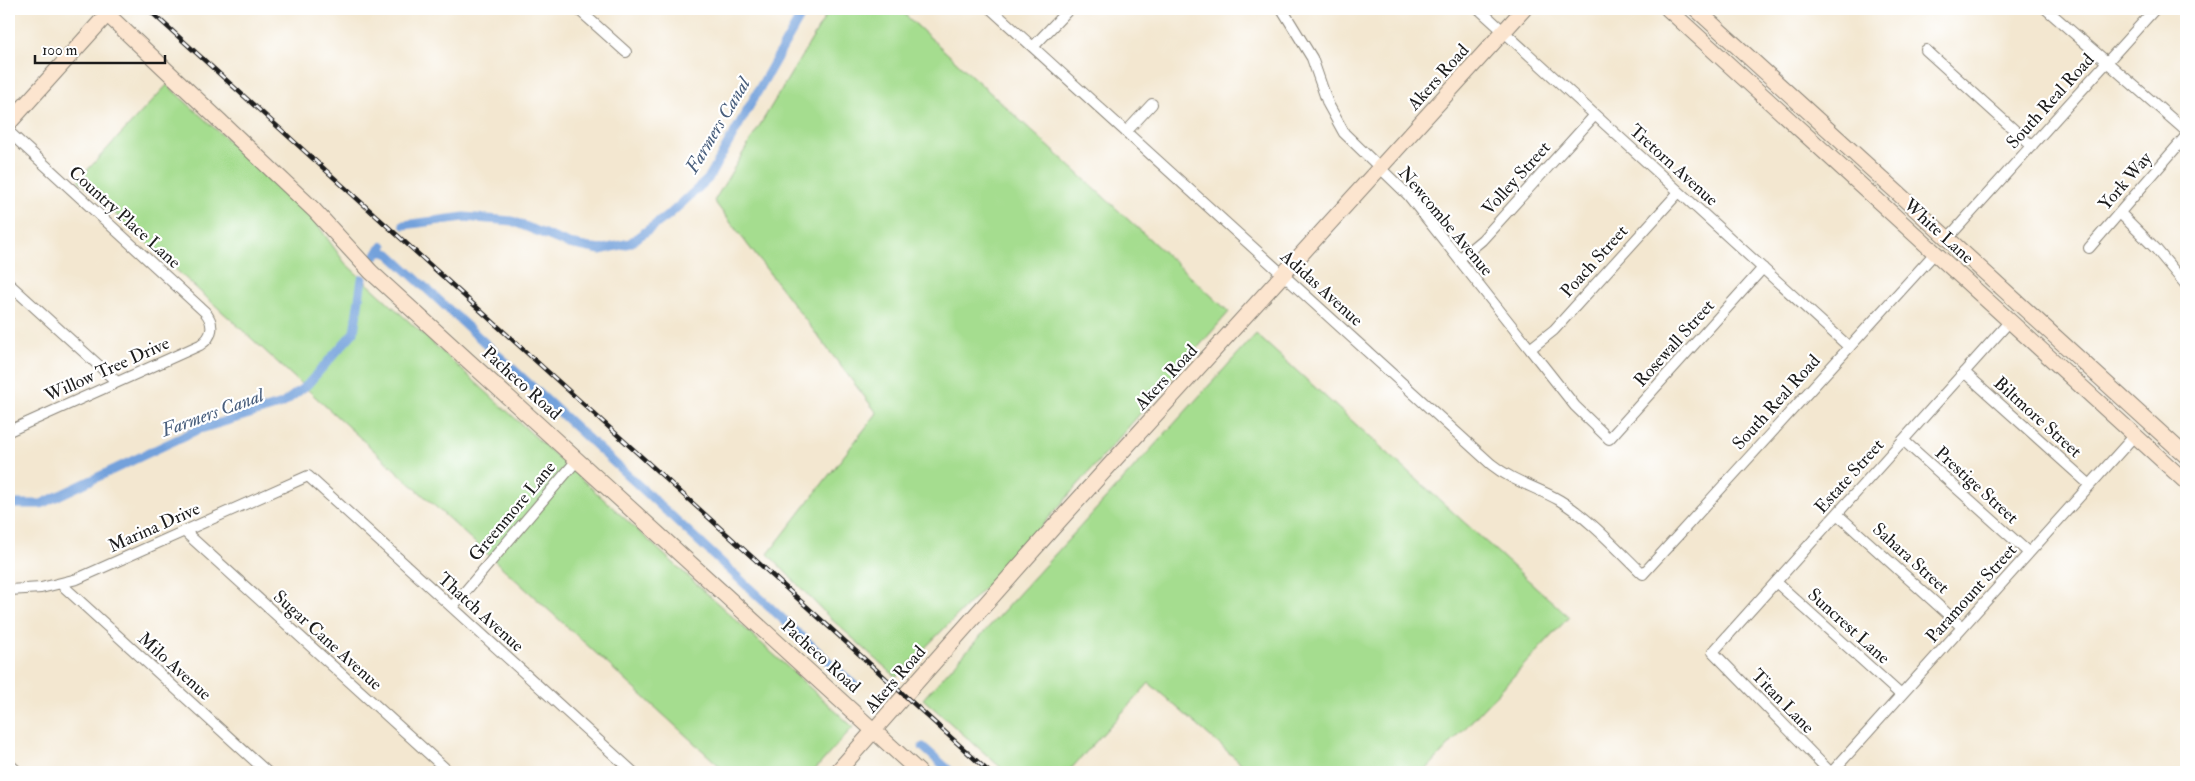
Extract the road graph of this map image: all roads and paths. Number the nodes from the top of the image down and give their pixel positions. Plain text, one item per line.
1 (578, 9) edge
2 (991, 9) edge
3 (1069, 9) edge
4 (1282, 9) edge
5 (1479, 9) edge
6 (1524, 9) edge
7 (1668, 9) edge
8 (1696, 9) edge
9 (2046, 9) edge
10 (2155, 9) edge
11 (109, 12) edge
12 (1504, 32) junction
13 (1034, 48) junction
14 (1926, 50) dead end
15 (626, 52) dead end
16 (2106, 63) junction
17 (1152, 104) dead end
18 (1595, 115) junction
19 (9, 123) edge
20 (2186, 131) edge
21 (9, 132) edge
22 (1126, 132) junction
23 (2186, 136) edge
24 (2032, 146) junction
25 (1380, 169) junction
26 (1679, 192) junction
27 (1873, 196) junction
28 (2120, 213) junction
29 (1948, 238) junction
30 (2089, 248) dead end
31 (1935, 253) junction
32 (1459, 259) junction
33 (1763, 268) junction
34 (1284, 276) junction
35 (9, 284) edge
36 (2186, 285) edge
37 (2017, 301) junction
38 (2010, 321) junction
39 (212, 330) joint
40 (1848, 346) junction
41 (1530, 349) junction
42 (2078, 357) junction
43 (1964, 372) junction
44 (117, 382) junction
45 (9, 431) edge
46 (2135, 435) junction
47 (1609, 439) joint
48 (1903, 440) junction
49 (2158, 456) junction
50 (2186, 456) edge
51 (578, 459) junction
52 (308, 476) joint
53 (2186, 476) edge
54 (2186, 482) edge
55 (2090, 485) junction
56 (1837, 514) junction
57 (184, 531) junction
58 (2029, 553) junction
59 (1643, 574) joint
60 (1776, 582) junction
61 (61, 584) junction
62 (9, 590) edge
63 (452, 607) junction
64 (1962, 627) junction
65 (1713, 652) joint
66 (1901, 695) junction
67 (875, 730) junction
68 (9, 764) edge
69 (18, 772) edge
70 (268, 772) edge
71 (449, 772) edge
72 (633, 772) edge
73 (837, 772) edge
74 (919, 772) edge
75 (1831, 772) edge

1 - 15 street
2 - 13 street, Adidas Avenue
3 - 13 street
4 - 25 street, Newcombe Avenue
5 - 12 street, Tretorn Avenue
6 - 12 street, Akers Road
7 - 27 street, White Lane
8 - 29 street, White Lane
9 - 16 street
10 - 16 street, South Real Road
11 - 19 street
11 - 51 street, Pacheco Road
12 - 18 street, Tretorn Avenue
12 - 25 street, Akers Road
13 - 22 street, Adidas Avenue
14 - 24 street
16 - 20 street
16 - 24 street, South Real Road
17 - 22 street
18 - 26 street, Tretorn Avenue
18 - 32 street, Volley Street
21 - 39 street, Country Place Lane
22 - 34 street, Adidas Avenue
23 - 28 street, York Way
24 - 29 street, South Real Road
25 - 32 street, Newcombe Avenue
25 - 34 street, Akers Road
26 - 33 street, Tretorn Avenue
26 - 41 street, Poach Street
27 - 29 street
27 - 31 street, White Lane
28 - 30 street, York Way
28 - 36 street
29 - 37 street, White Lane
31 - 37 street
31 - 38 street, White Lane
31 - 40 street, South Real Road
32 - 41 street, Newcombe Avenue
33 - 40 street, Tretorn Avenue
33 - 47 street, Rosewall Street
34 - 59 street, Adidas Avenue
34 - 67 street, Akers Road
35 - 44 street
37 - 42 street, White Lane
38 - 42 street
38 - 43 street, Estate Street
38 - 46 street, White Lane
39 - 44 street, Willow Tree Drive
40 - 59 street, South Real Road
41 - 47 street, Newcombe Avenue
42 - 50 street, White Lane
43 - 48 street, Estate Street
43 - 55 street, Biltmore Street
44 - 45 street, Willow Tree Drive
46 - 49 street, White Lane
46 - 55 street, Paramount Street
48 - 56 street, Estate Street
48 - 58 street, Prestige Street
49 - 53 street
49 - 54 street, White Lane
51 - 63 street, Greenmore Lane
51 - 67 street, Pacheco Road
52 - 57 street, Marina Drive
52 - 63 street, Thatch Avenue
55 - 58 street, Paramount Street
56 - 60 street, Estate Street
56 - 64 street, Sahara Street
57 - 61 street, Marina Drive
57 - 71 street, Sugar Cane Avenue
58 - 64 street, Paramount Street
60 - 65 street, Estate Street
60 - 66 street, Suncrest Lane
61 - 62 street, Marina Drive
61 - 70 street, Milo Avenue
63 - 72 street, Thatch Avenue
64 - 66 street, Paramount Street
65 - 75 street, Titan Lane
66 - 75 street, Paramount Street
67 - 73 street, Akers Road
67 - 74 street, Pacheco Road
68 - 69 street

